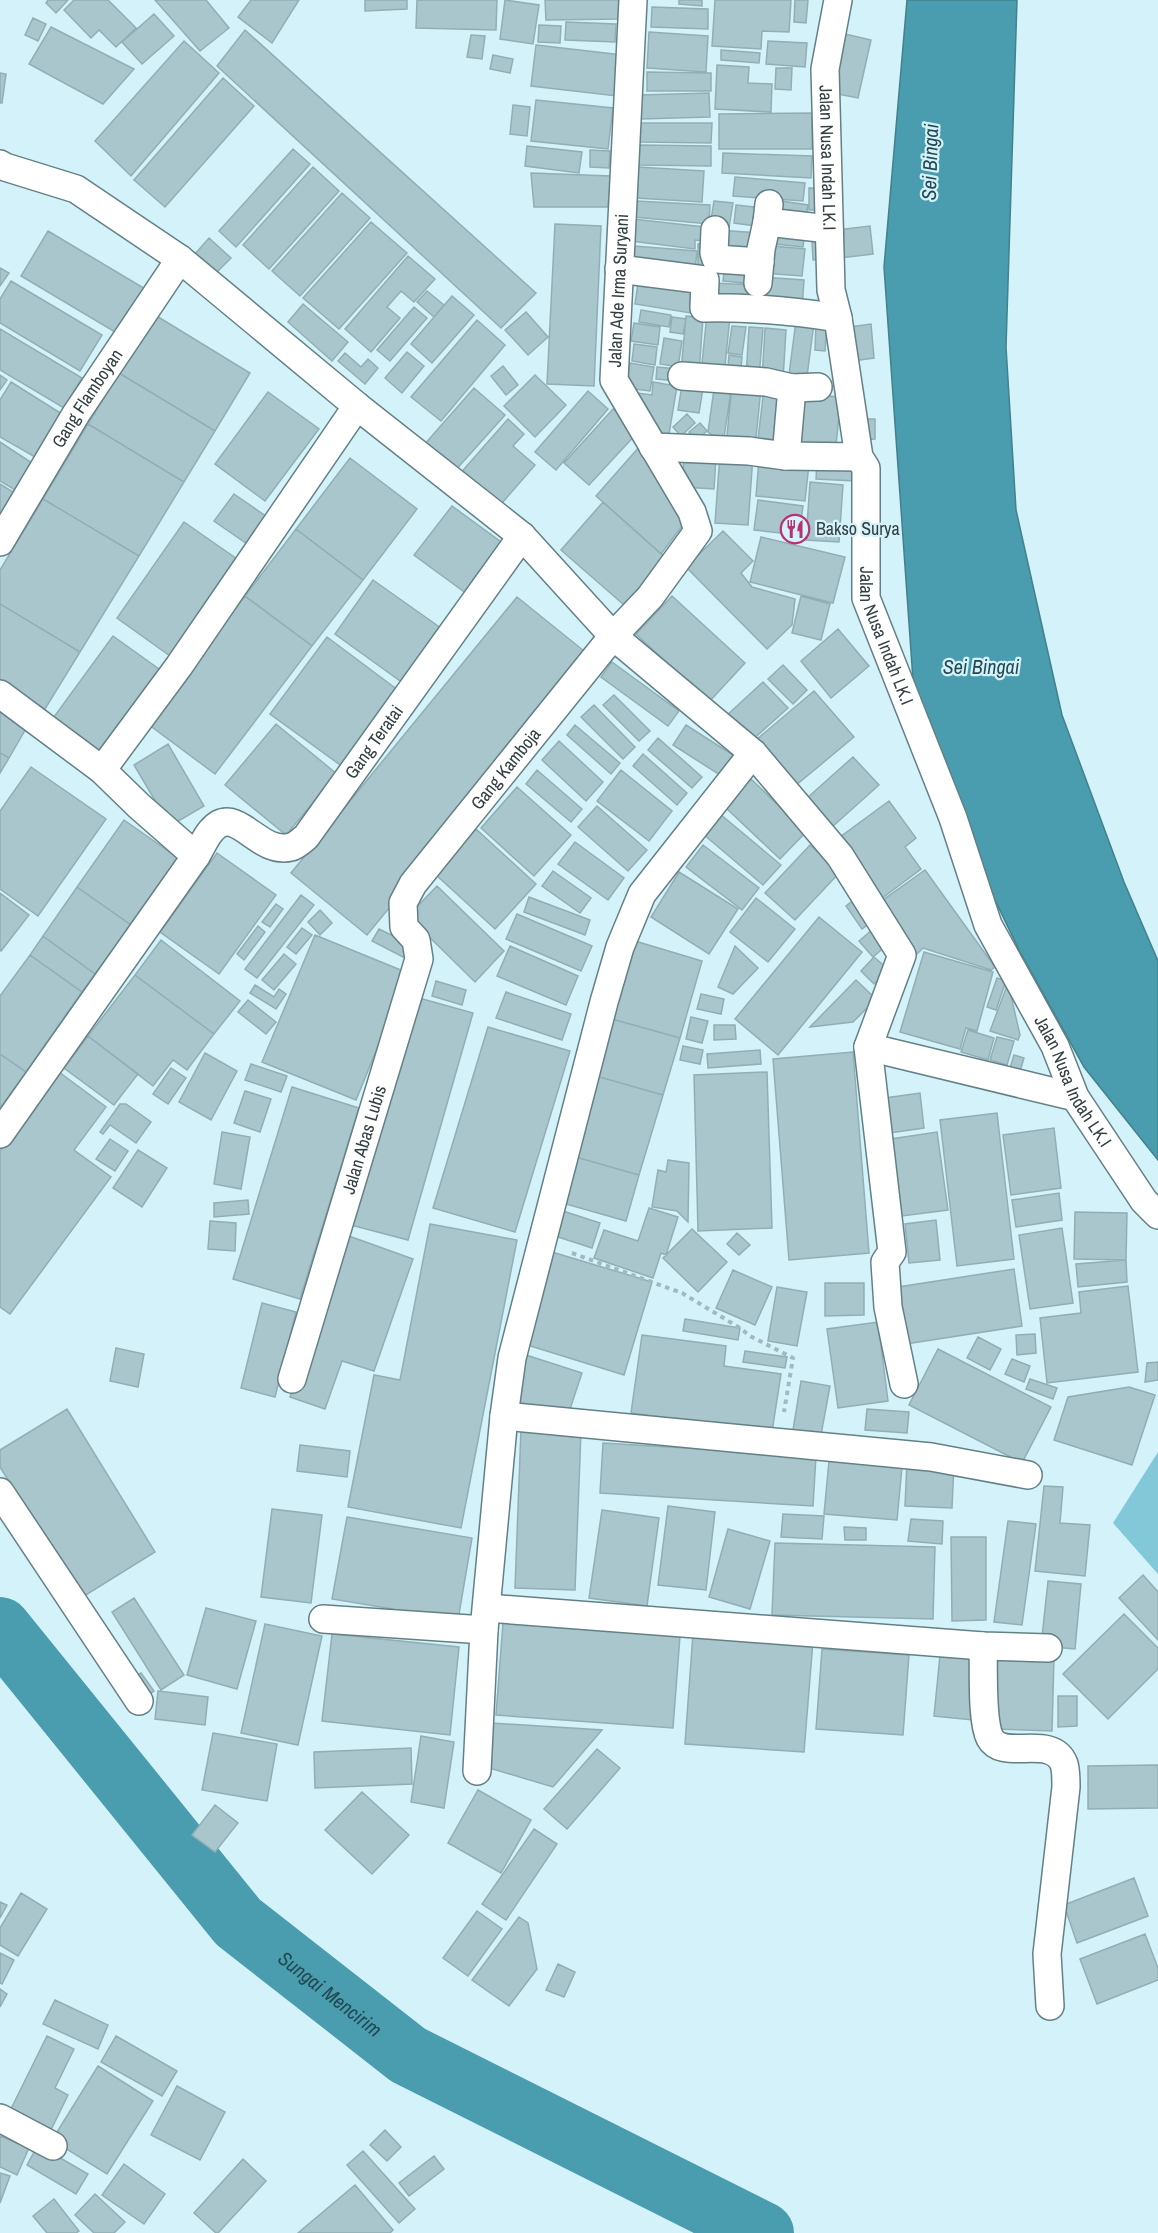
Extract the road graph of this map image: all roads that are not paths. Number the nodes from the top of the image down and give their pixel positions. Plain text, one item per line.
1 (633, 0) edge
2 (838, 0) edge
3 (2, 169) edge
4 (829, 229) junction
5 (715, 230) dead end
6 (180, 259) junction
7 (619, 269) junction
8 (710, 270) junction
9 (838, 318) junction
10 (682, 376) dead end
11 (357, 406) junction
12 (653, 447) junction
13 (786, 456) junction
14 (859, 457) junction
15 (522, 536) junction
16 (0, 542) edge
17 (613, 636) junction
18 (0, 694) edge
19 (753, 753) junction
20 (102, 771) junction
21 (196, 856) junction
22 (403, 903) joint
23 (868, 1047) junction
24 (1075, 1097) junction
25 (0, 1134) edge
26 (1158, 1215) edge
27 (292, 1379) dead end
28 (904, 1384) dead end
29 (504, 1416) junction
30 (1028, 1475) dead end
31 (0, 1492) edge
32 (323, 1618) dead end
33 (486, 1619) junction
34 (983, 1646) junction
35 (1048, 1648) dead end
36 (139, 1701) dead end
37 (477, 1771) dead end
38 (1050, 2006) dead end
39 (0, 2118) edge
40 (53, 2146) dead end

1 - 7 street, Jalan Ade Irma Suryani
2 - 4 street, Jalan Nusa Indah LK.I
3 - 6 street
4 - 8 street
4 - 9 street, Jalan Nusa Indah LK.I
5 - 8 street
6 - 11 street
6 - 16 street, Gang Flamboyan
7 - 8 street
7 - 12 street, Jalan Ade Irma Suryani
8 - 9 street
9 - 14 street, Jalan Nusa Indah LK.I
10 - 13 street
11 - 15 street
11 - 20 street
12 - 13 street
12 - 17 street, Jalan Ade Irma Suryani
13 - 14 street
14 - 24 street, Jalan Nusa Indah LK.I
15 - 17 street
15 - 21 street, Gang Teratai
17 - 19 street
17 - 22 street, Gang Kamboja
18 - 20 street
19 - 23 street
19 - 29 street
20 - 21 street
21 - 25 street
22 - 27 street, Jalan Abas Lubis
23 - 24 street
23 - 28 street
24 - 26 street, Jalan Nusa Indah LK.I
29 - 30 street
29 - 33 street
31 - 36 street
32 - 33 street
33 - 34 street
33 - 37 street
34 - 35 street
34 - 38 street
39 - 40 street

